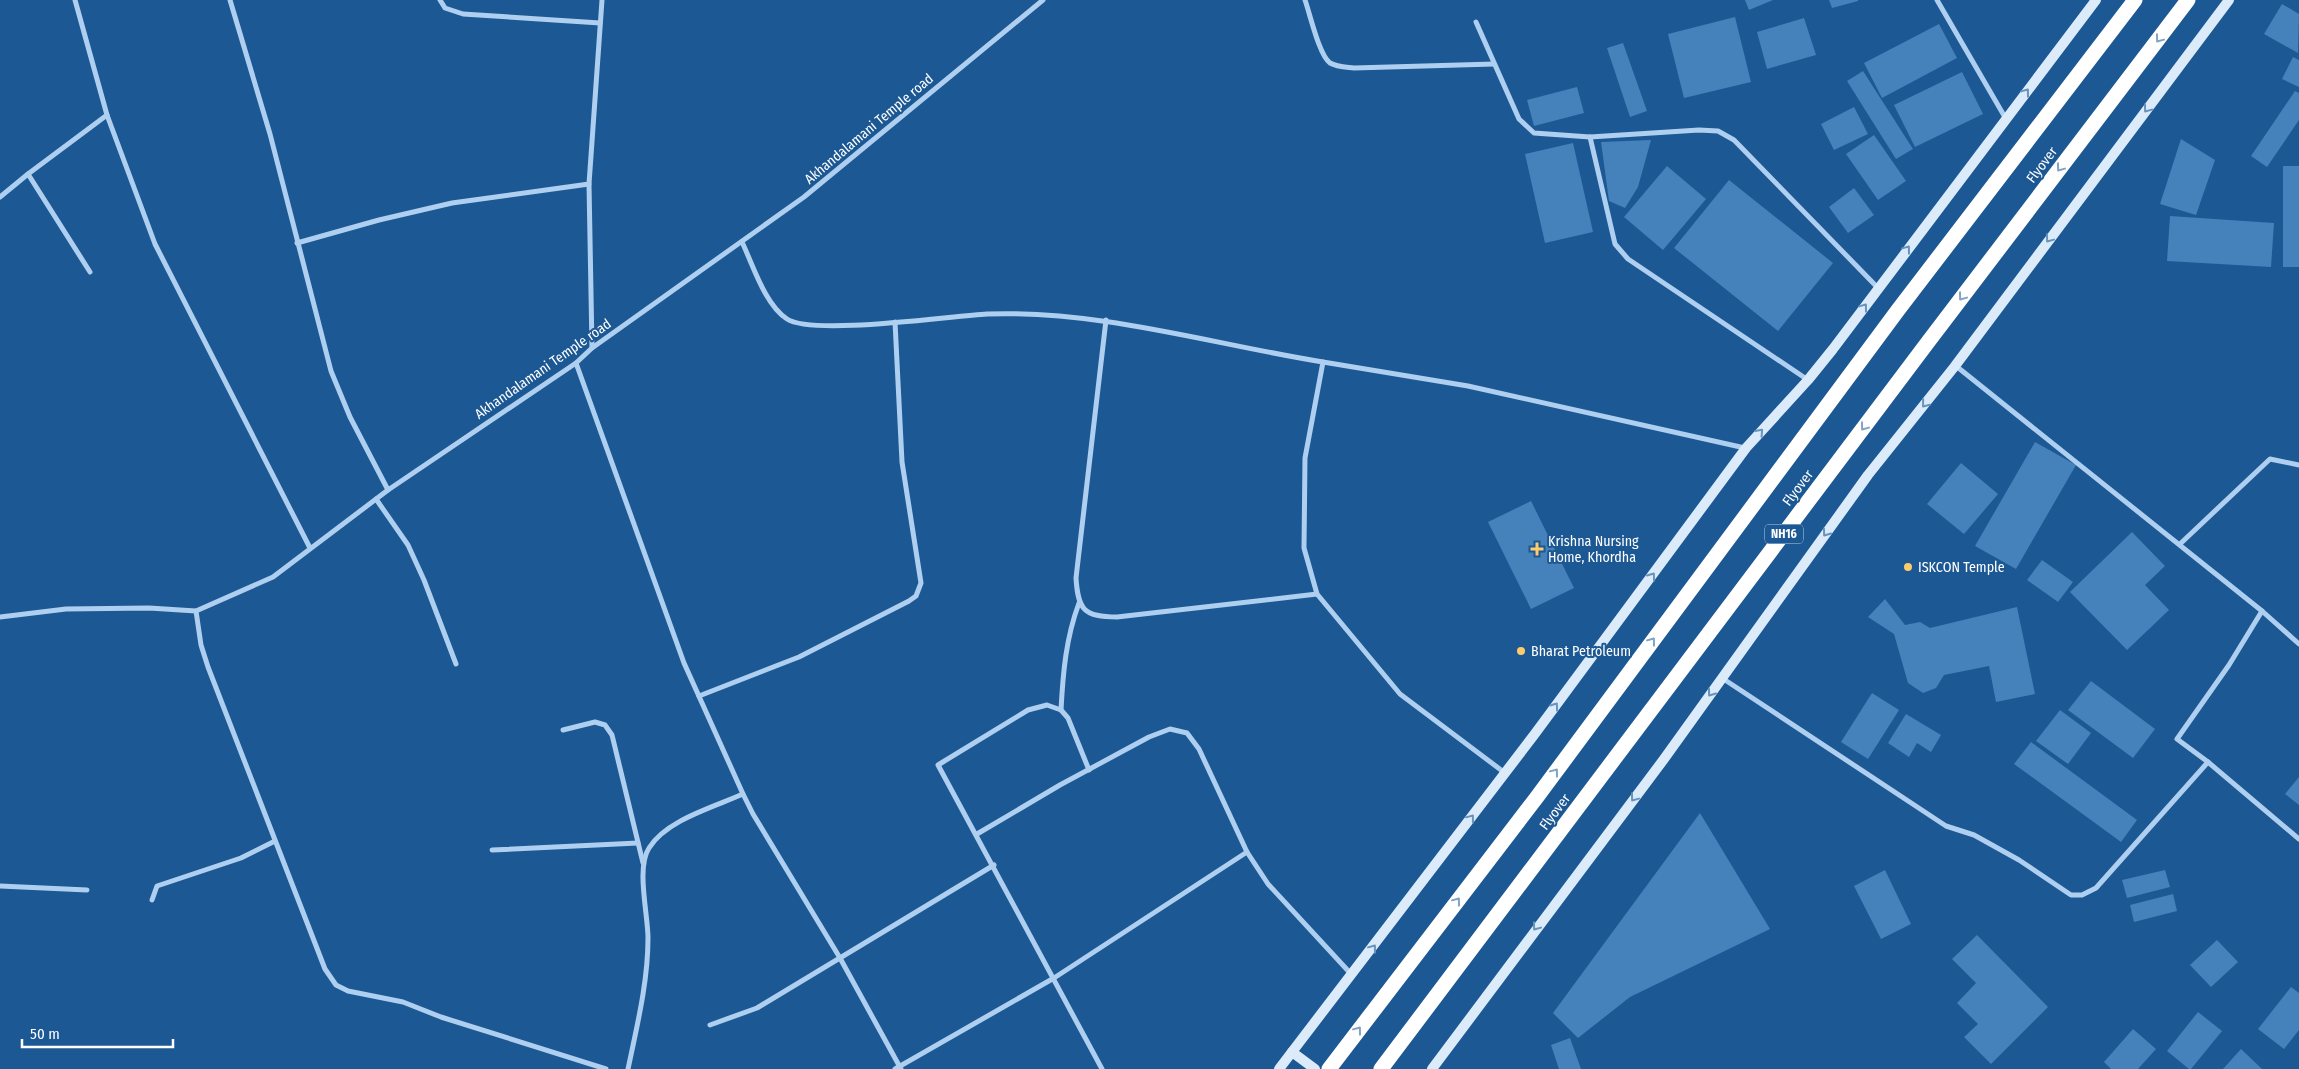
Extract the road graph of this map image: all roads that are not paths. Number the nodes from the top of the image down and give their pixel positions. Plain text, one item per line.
1 (75, 0) edge
2 (230, 0) edge
3 (440, 0) edge
4 (602, 0) edge
5 (1043, 0) edge
6 (1305, 0) edge
7 (1938, 0) edge
8 (2096, 0) edge
9 (2135, 0) edge
10 (2188, 0) edge
11 (2229, 0) edge
12 (1476, 22) dead end
13 (600, 23) junction
14 (1494, 64) junction
15 (107, 115) junction
16 (2006, 119) junction
17 (1590, 137) junction
18 (28, 174) junction
19 (590, 184) junction
20 (0, 197) edge
21 (742, 242) junction
22 (297, 243) junction
23 (90, 272) dead end
24 (1878, 288) junction
25 (1106, 320) junction
26 (895, 322) junction
27 (592, 348) junction
28 (1323, 362) junction
29 (576, 363) junction
30 (1955, 366) junction
31 (1808, 380) junction
32 (1746, 448) junction
33 (2299, 465) edge
34 (388, 490) junction
35 (376, 499) junction
36 (2180, 544) junction
37 (310, 548) junction
38 (1318, 594) junction
39 (1079, 603) junction
40 (196, 611) junction
41 (2262, 611) junction
42 (0, 616) edge
43 (2299, 644) edge
44 (456, 664) dead end
45 (1722, 678) junction
46 (699, 696) junction
47 (1061, 710) junction
48 (563, 730) dead end
49 (2208, 762) junction
50 (1089, 770) junction
51 (1505, 773) junction
52 (744, 794) junction
53 (977, 834) junction
54 (2299, 839) edge
55 (275, 841) junction
56 (638, 843) junction
57 (492, 850) dead end
58 (1247, 852) junction
59 (643, 863) junction
60 (994, 865) junction
61 (0, 886) edge
62 (87, 890) dead end
63 (152, 900) dead end
64 (840, 958) junction
65 (1352, 976) junction
66 (1054, 978) junction
67 (710, 1025) dead end
68 (1292, 1052) junction
69 (898, 1068) edge
70 (606, 1069) edge
71 (628, 1069) edge
72 (1102, 1069) edge
73 (1279, 1069) edge
74 (1314, 1069) edge
75 (1329, 1069) edge
76 (1381, 1069) edge
77 (1432, 1069) edge

1 - 15 street
2 - 22 street
3 - 13 street
4 - 13 street
5 - 21 street, Akhandalamani Temple road
6 - 14 street
7 - 16 street
16 -> 8 street
75 -> 9 highway, Flyover
10 -> 76 highway, Flyover / NH16
11 -> 30 street
12 - 14 street
13 - 19 street
14 - 17 street
15 - 18 street
15 - 37 street
24 -> 16 street
17 - 24 street
17 - 31 street
18 - 20 street
18 - 23 street
19 - 22 street
19 - 27 street
21 - 26 street
21 - 27 street, Akhandalamani Temple road
22 - 34 street
31 -> 24 street
25 - 26 street
25 - 28 street
25 - 39 street
26 - 46 street
27 - 29 street, Akhandalamani Temple road
28 - 32 street
28 - 38 street
29 - 34 street, Akhandalamani Temple road
29 - 46 street
30 - 36 street
30 -> 45 street
32 -> 31 street
51 -> 32 street
33 - 36 street
34 - 35 street, Akhandalamani Temple road
35 - 37 street, Akhandalamani Temple road
35 - 44 street
36 - 41 street
37 - 40 street, Akhandalamani Temple road
38 - 39 street
38 - 51 street
39 - 47 street
40 - 42 street, Akhandalamani Temple road
40 - 55 street
41 - 43 street
41 - 49 street
45 - 49 street
45 -> 77 street
46 - 52 street
47 - 50 street
47 - 53 street
48 - 56 street
49 - 54 street
50 - 53 street
50 - 58 street
65 -> 51 street
52 - 59 street
52 - 64 street
53 - 60 street
55 - 63 street
55 - 70 street
56 - 57 street
56 - 59 street
58 - 65 street
58 - 66 street
59 - 71 street
60 - 64 street
60 - 66 street
61 - 62 street
64 - 67 street
64 - 69 street
65 - 68 street
66 - 69 street
66 - 72 street
68 - 73 street
68 - 74 street

